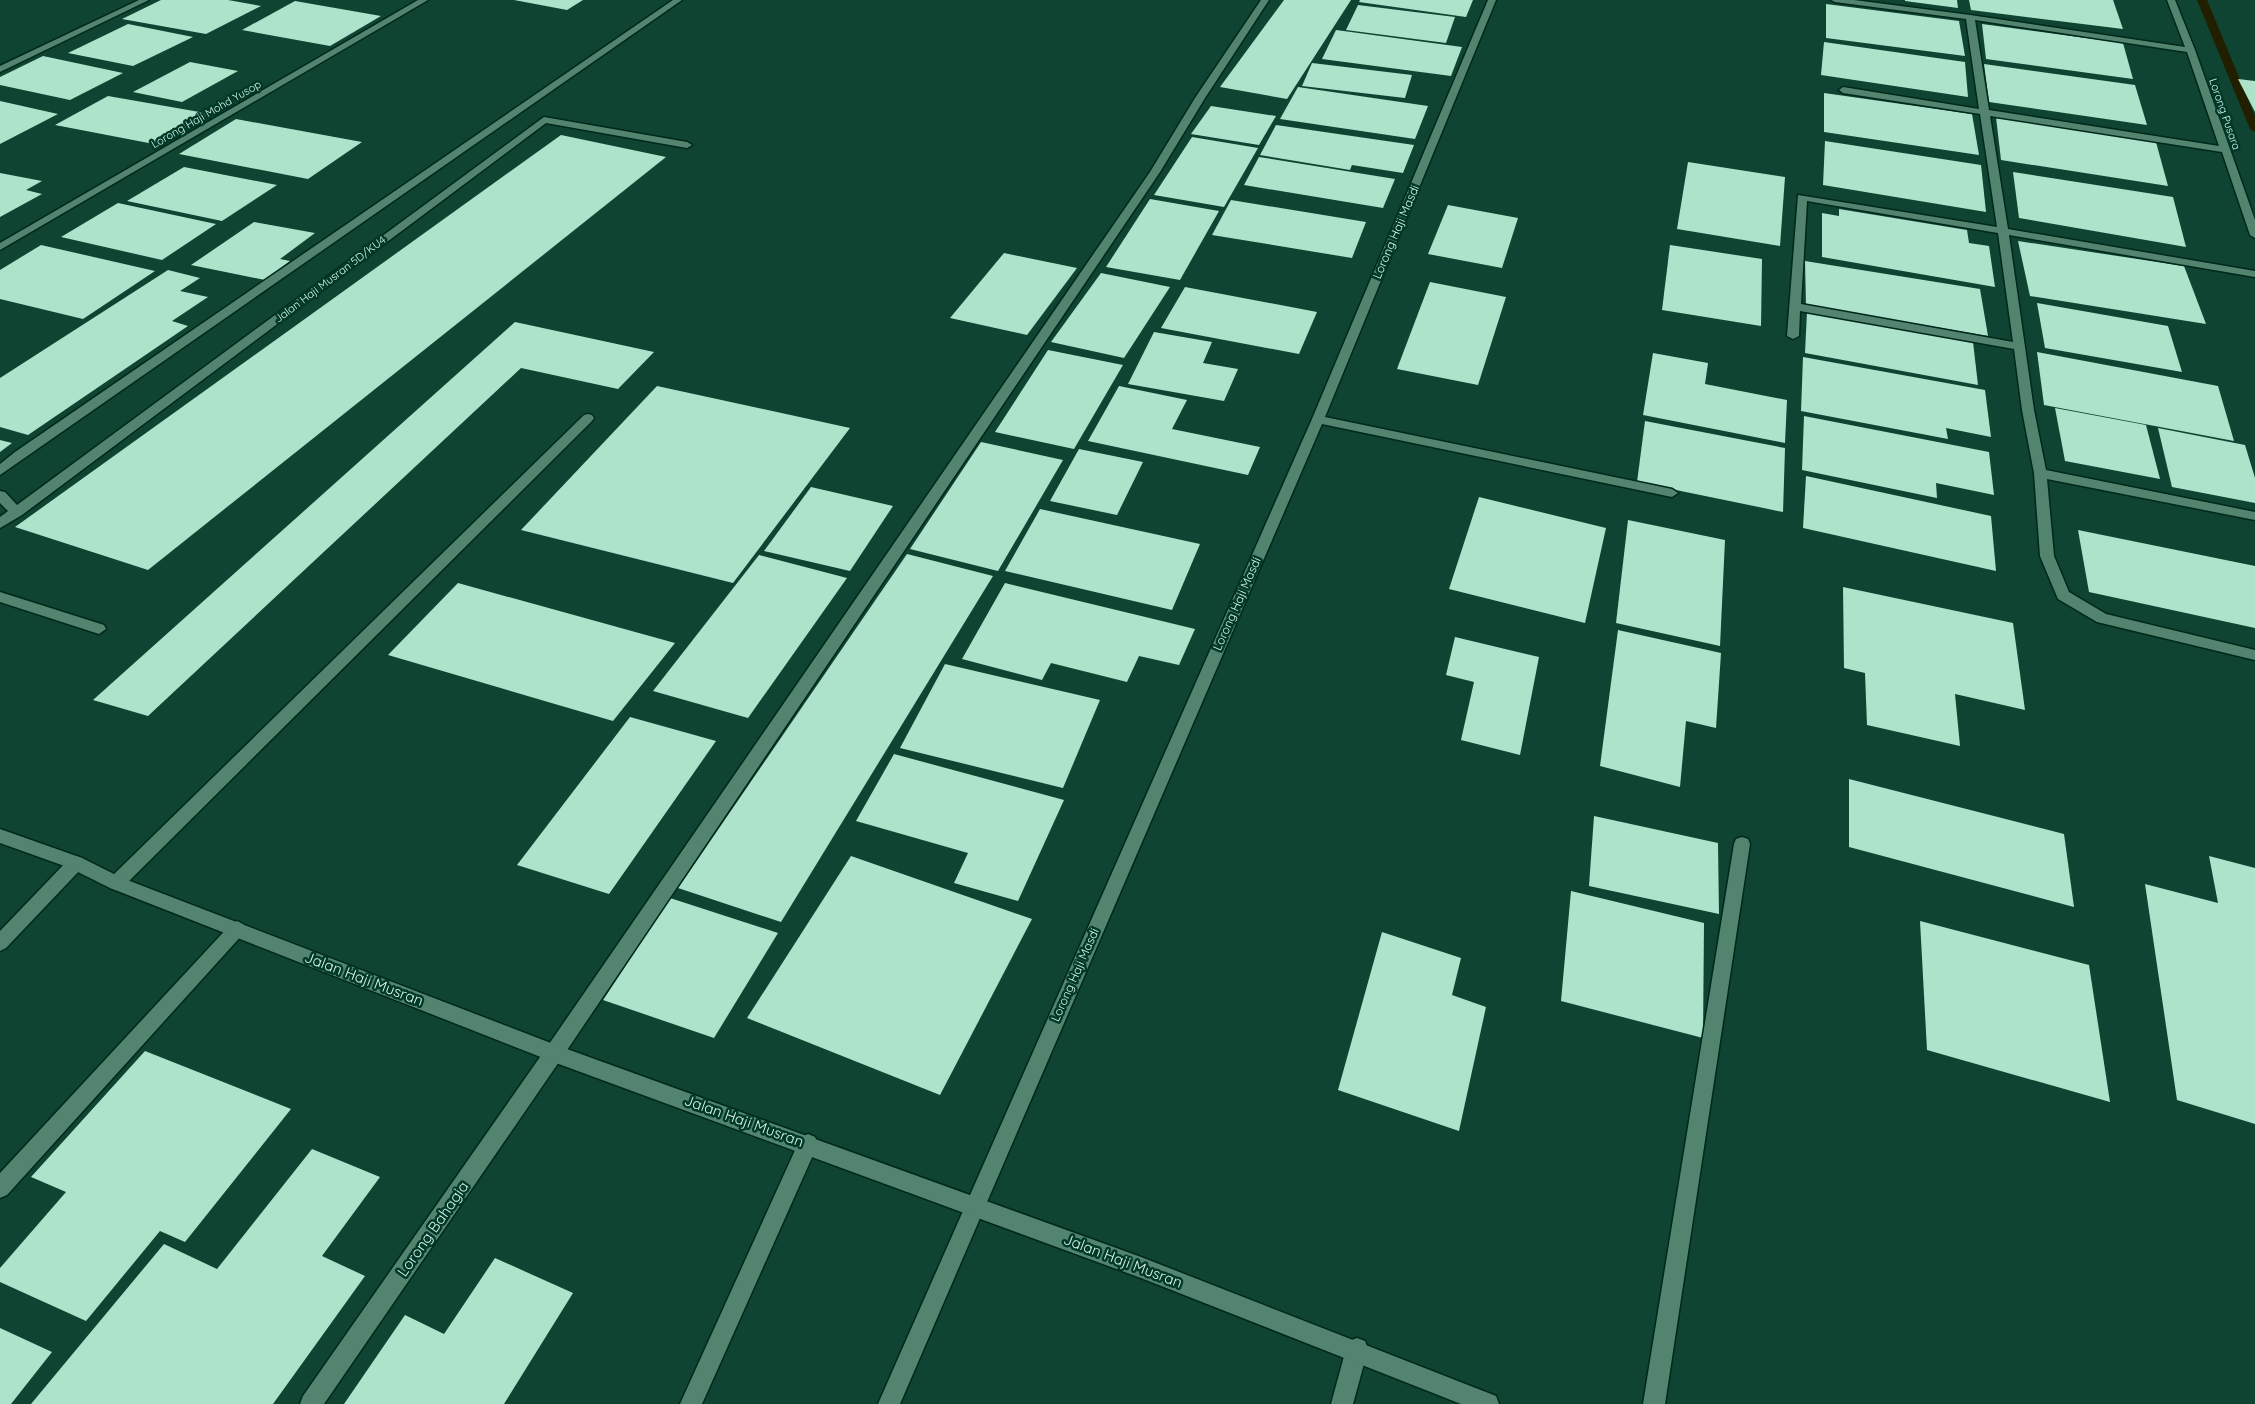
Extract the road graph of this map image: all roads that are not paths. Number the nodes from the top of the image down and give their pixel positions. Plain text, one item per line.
1 (145, 0) edge
2 (424, 0) edge
3 (678, 0) edge
4 (1265, 0) edge
5 (1492, 0) edge
6 (1835, 0) edge
7 (2171, 0) edge
8 (1970, 17) junction
9 (2191, 50) junction
10 (0, 69) edge
11 (1843, 90) dead end
12 (1985, 112) junction
13 (687, 144) dead end
14 (2226, 150) junction
15 (2002, 231) junction
16 (2255, 235) edge
17 (0, 247) edge
18 (2255, 274) edge
19 (1796, 307) junction
20 (1793, 336) dead end
21 (2019, 346) junction
22 (588, 418) dead end
23 (1318, 419) junction
24 (0, 471) edge
25 (2040, 473) junction
26 (1672, 493) dead end
27 (0, 495) edge
28 (17, 512) junction
29 (2255, 516) edge
30 (0, 524) edge
31 (0, 597) edge
32 (99, 629) dead end
33 (2255, 655) edge
34 (0, 836) edge
35 (1742, 844) dead end
36 (76, 863) junction
37 (116, 883) junction
38 (237, 929) junction
39 (0, 943) edge
40 (554, 1053) junction
41 (808, 1144) junction
42 (0, 1188) edge
43 (975, 1206) junction
44 (1356, 1349) junction
45 (311, 1404) edge
46 (691, 1404) edge
47 (889, 1404) edge
48 (1342, 1404) edge
49 (1488, 1404) edge
50 (1654, 1404) edge

1 - 10 street
2 - 17 street, Lorong Haji Mohd Yusop
3 - 24 street
4 - 40 street, Lorong Bahagia
5 - 23 street, Lorong Haji Masdi
6 - 8 street
7 - 9 street, Lorong Pusara
8 - 9 street
8 - 12 street
9 - 14 street, Lorong Pusara
11 - 12 street
12 - 14 street
12 - 15 street
13 - 28 street, Jalan Haji Musran 5D/KU4
14 - 16 street, Lorong Pusara
15 - 18 street
15 - 19 street
15 - 21 street
19 - 20 street
19 - 21 street
21 - 25 street
22 - 37 street
23 - 26 street
23 - 43 street, Lorong Haji Masdi
25 - 29 street
25 - 33 street
27 - 28 street
28 - 30 street, Jalan Haji Musran 5D/KU4
31 - 32 street
34 - 36 street, Jalan Haji Musran
35 - 50 street
36 - 37 street, Jalan Haji Musran
36 - 39 street
37 - 38 street, Jalan Haji Musran
38 - 40 street, Jalan Haji Musran
38 - 42 street
40 - 41 street, Jalan Haji Musran
40 - 45 street, Lorong Bahagia
41 - 43 street, Jalan Haji Musran
41 - 46 street
43 - 44 street, Jalan Haji Musran
43 - 47 street, Lorong Haji Masdi
44 - 48 street
44 - 49 street, Jalan Haji Musran

